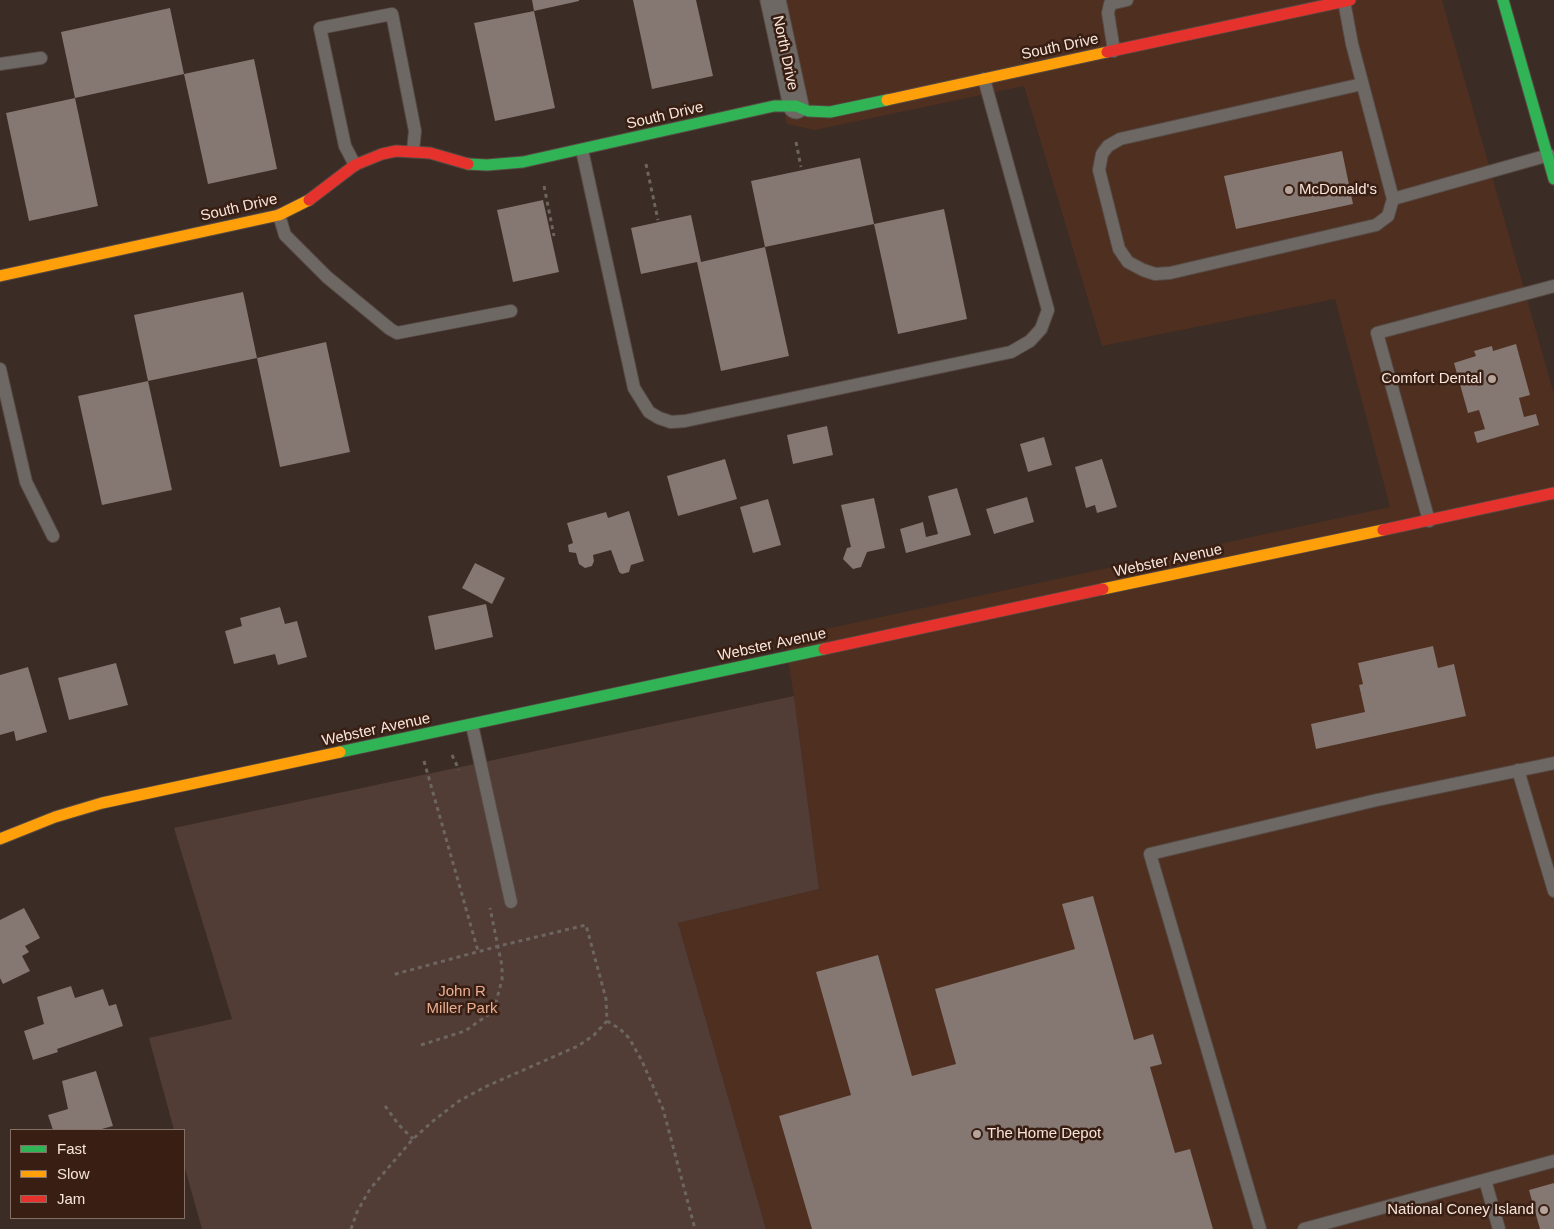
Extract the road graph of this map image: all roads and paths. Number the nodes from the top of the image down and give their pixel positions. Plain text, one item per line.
1 (773, 0) edge
2 (1127, 0) edge
3 (1503, 0) edge
4 (1347, 1) edge
5 (1323, 3) edge
6 (1114, 51) junction
7 (42, 58) dead end
8 (0, 64) edge
9 (984, 79) junction
10 (1362, 84) junction
11 (796, 106) junction
12 (796, 142) dead end
13 (582, 150) junction
14 (413, 152) junction
15 (1551, 154) edge
16 (355, 164) junction
17 (646, 164) dead end
18 (801, 167) dead end
19 (1554, 179) edge
20 (544, 186) dead end
21 (1393, 199) junction
22 (279, 216) junction
23 (658, 220) dead end
24 (554, 236) dead end
25 (0, 276) edge
26 (1554, 286) edge
27 (511, 311) dead end
28 (0, 369) edge
29 (1554, 493) edge
30 (1429, 521) junction
31 (53, 536) dead end
32 (472, 725) junction
33 (452, 755) dead end
34 (424, 761) dead end
35 (1554, 763) edge
36 (1518, 770) junction
37 (460, 776) dead end
38 (0, 839) edge
39 (1554, 891) edge
40 (488, 898) dead end
41 (511, 902) dead end
42 (499, 946) junction
43 (478, 951) junction
44 (392, 974) dead end
45 (607, 1022) junction
46 (421, 1045) dead end
47 (385, 1106) dead end
48 (413, 1139) junction
49 (1554, 1161) edge
50 (1485, 1180) junction
51 (351, 1229) edge
52 (695, 1229) edge
53 (1260, 1229) edge
54 (1304, 1229) edge
55 (1499, 1229) edge

1 - 11 street, North Drive
2 - 6 lane
3 - 15 street
4 - 5 street, South Drive
4 - 10 lane
5 - 6 street, South Drive
6 - 9 street, South Drive
7 - 8 lane
9 - 11 street, South Drive
9 - 13 lane
10 - 21 lane
10 - 21 lane
11 - 13 street, South Drive
12 - 18 path
13 - 14 street, South Drive
14 - 16 street, South Drive
14 - 16 lane
15 - 19 street
15 - 21 lane
16 - 22 street, South Drive
17 - 23 path
20 - 24 path
22 - 25 street, South Drive
22 - 27 lane
26 - 30 lane
28 - 31 lane
29 - 30 street, Webster Avenue
30 - 32 street, Webster Avenue
32 - 38 street, Webster Avenue
32 - 41 lane
33 - 37 path
34 - 43 path
35 - 36 lane
36 - 39 lane
36 - 53 lane
40 - 42 path
42 - 43 path
42 - 45 path
42 - 46 path
43 - 44 path
45 - 48 path
45 - 52 path
47 - 48 path
48 - 51 path
49 - 50 lane
50 - 54 lane
50 - 55 lane

